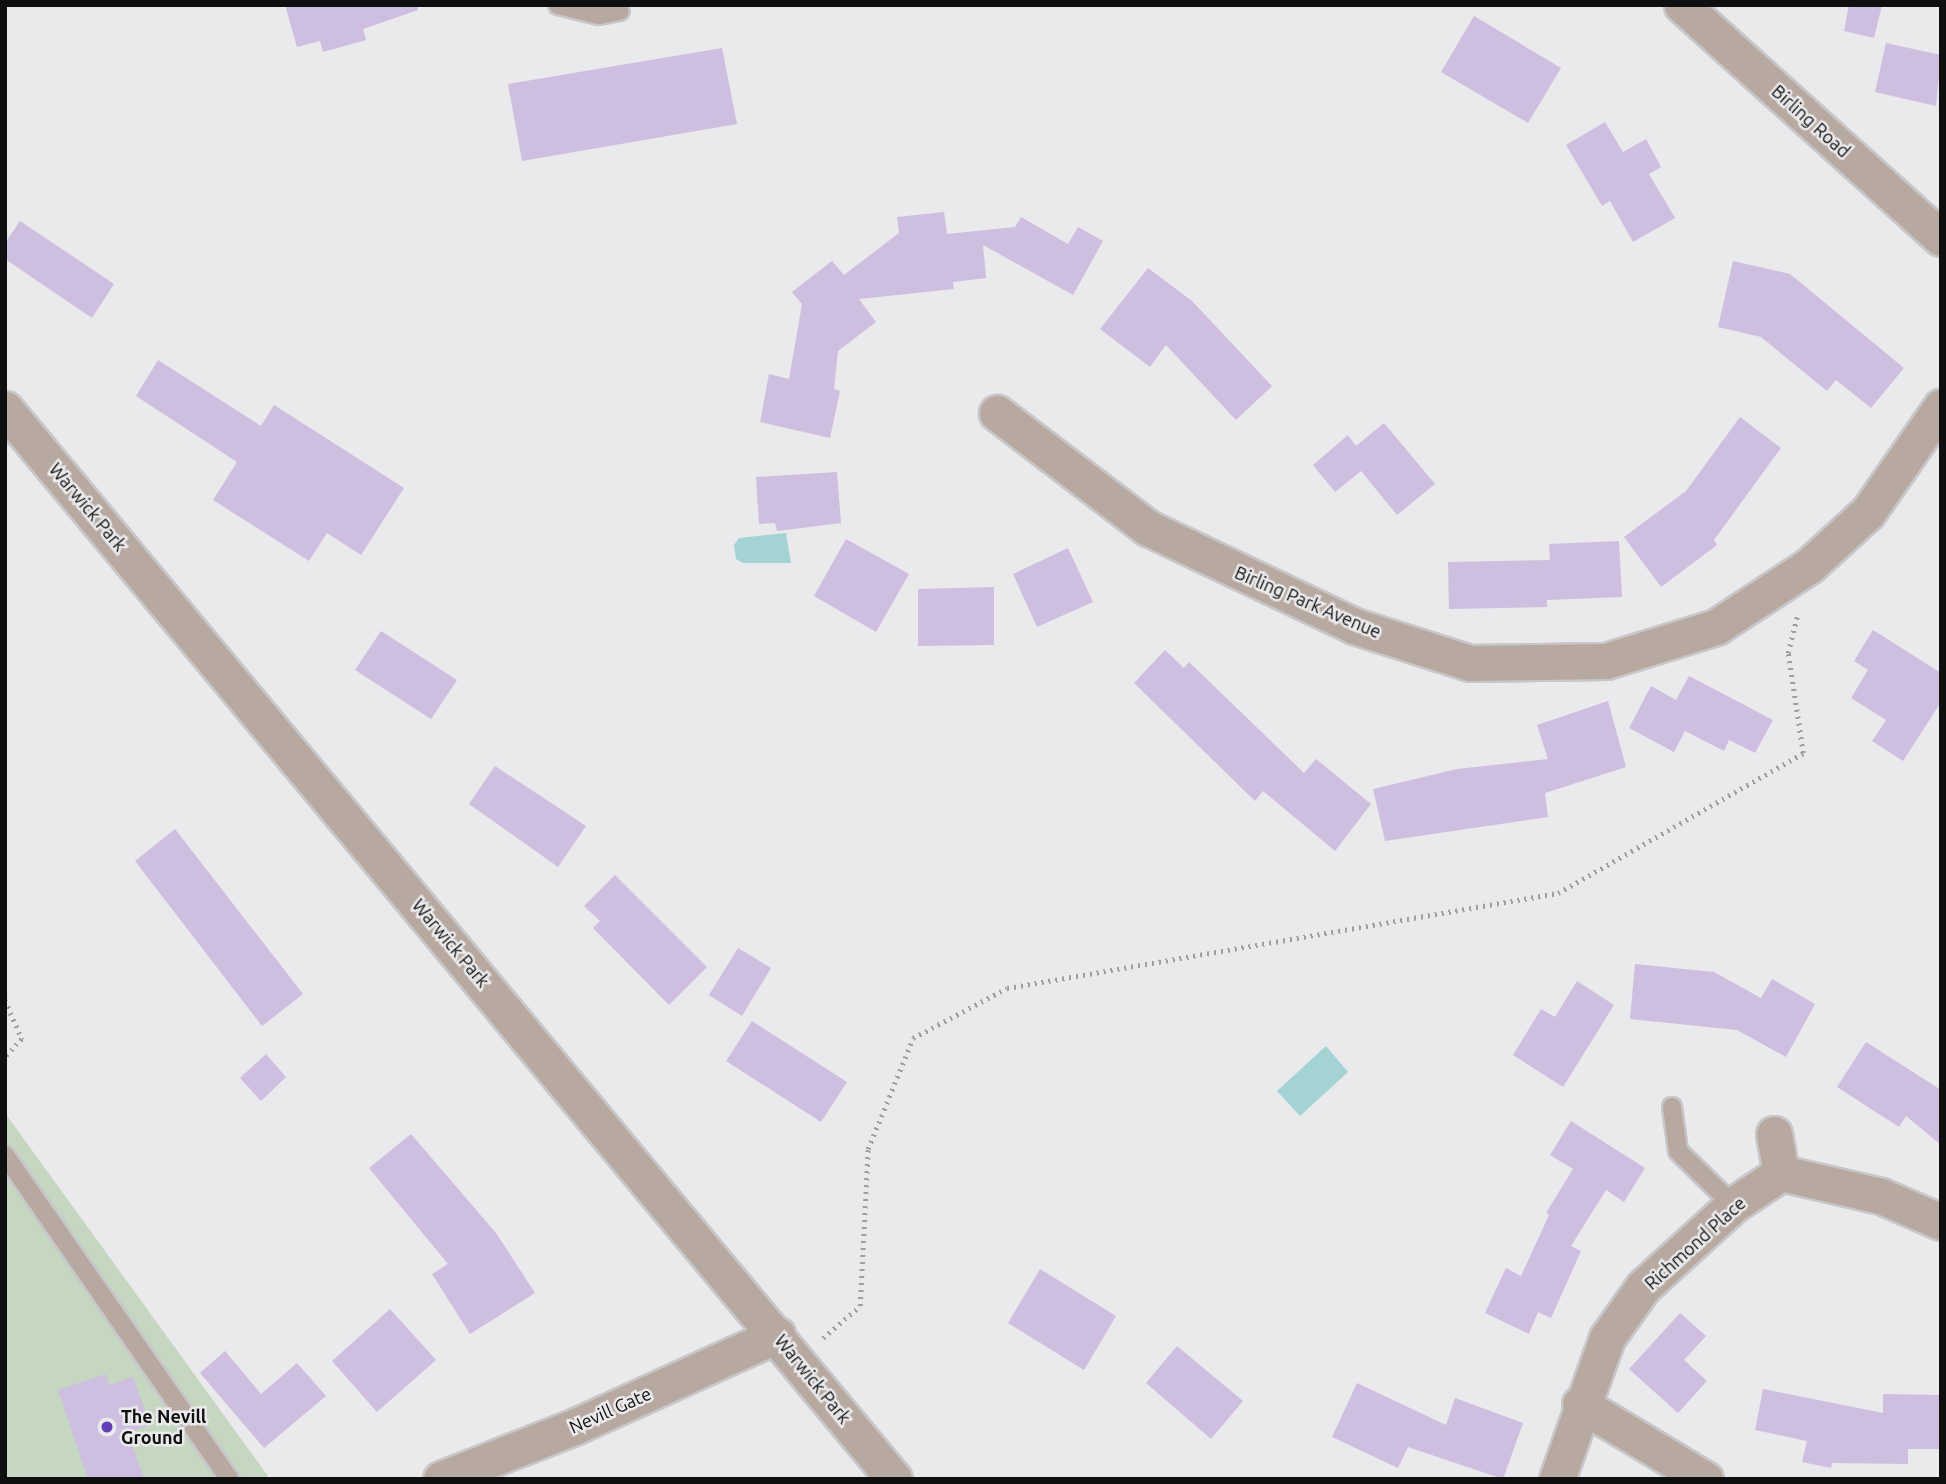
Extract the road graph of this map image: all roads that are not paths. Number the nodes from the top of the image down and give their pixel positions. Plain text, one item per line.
1 (558, 5) edge
2 (1682, 5) edge
3 (620, 11) dead end
4 (1941, 238) edge
5 (1941, 407) edge
6 (5, 409) edge
7 (997, 413) dead end
8 (1672, 1107) dead end
9 (1774, 1134) dead end
10 (5, 1155) edge
11 (1781, 1172) junction
12 (1733, 1205) junction
13 (1941, 1222) edge
14 (788, 1348) junction
15 (1580, 1404) junction
16 (229, 1479) edge
17 (441, 1479) edge
18 (894, 1479) edge
19 (1557, 1479) edge
20 (1705, 1479) edge

1 - 3 lane
2 - 4 street, Birling Road
5 - 7 street, Birling Park Avenue
6 - 14 street, Warwick Park
8 - 12 lane
9 - 11 street
10 - 16 lane
11 - 12 street, Richmond Place
11 - 13 street
12 - 15 street, Richmond Place
14 - 17 street, Nevill Gate
14 - 18 street, Warwick Park
15 - 19 street, Richmond Place
15 - 20 street

